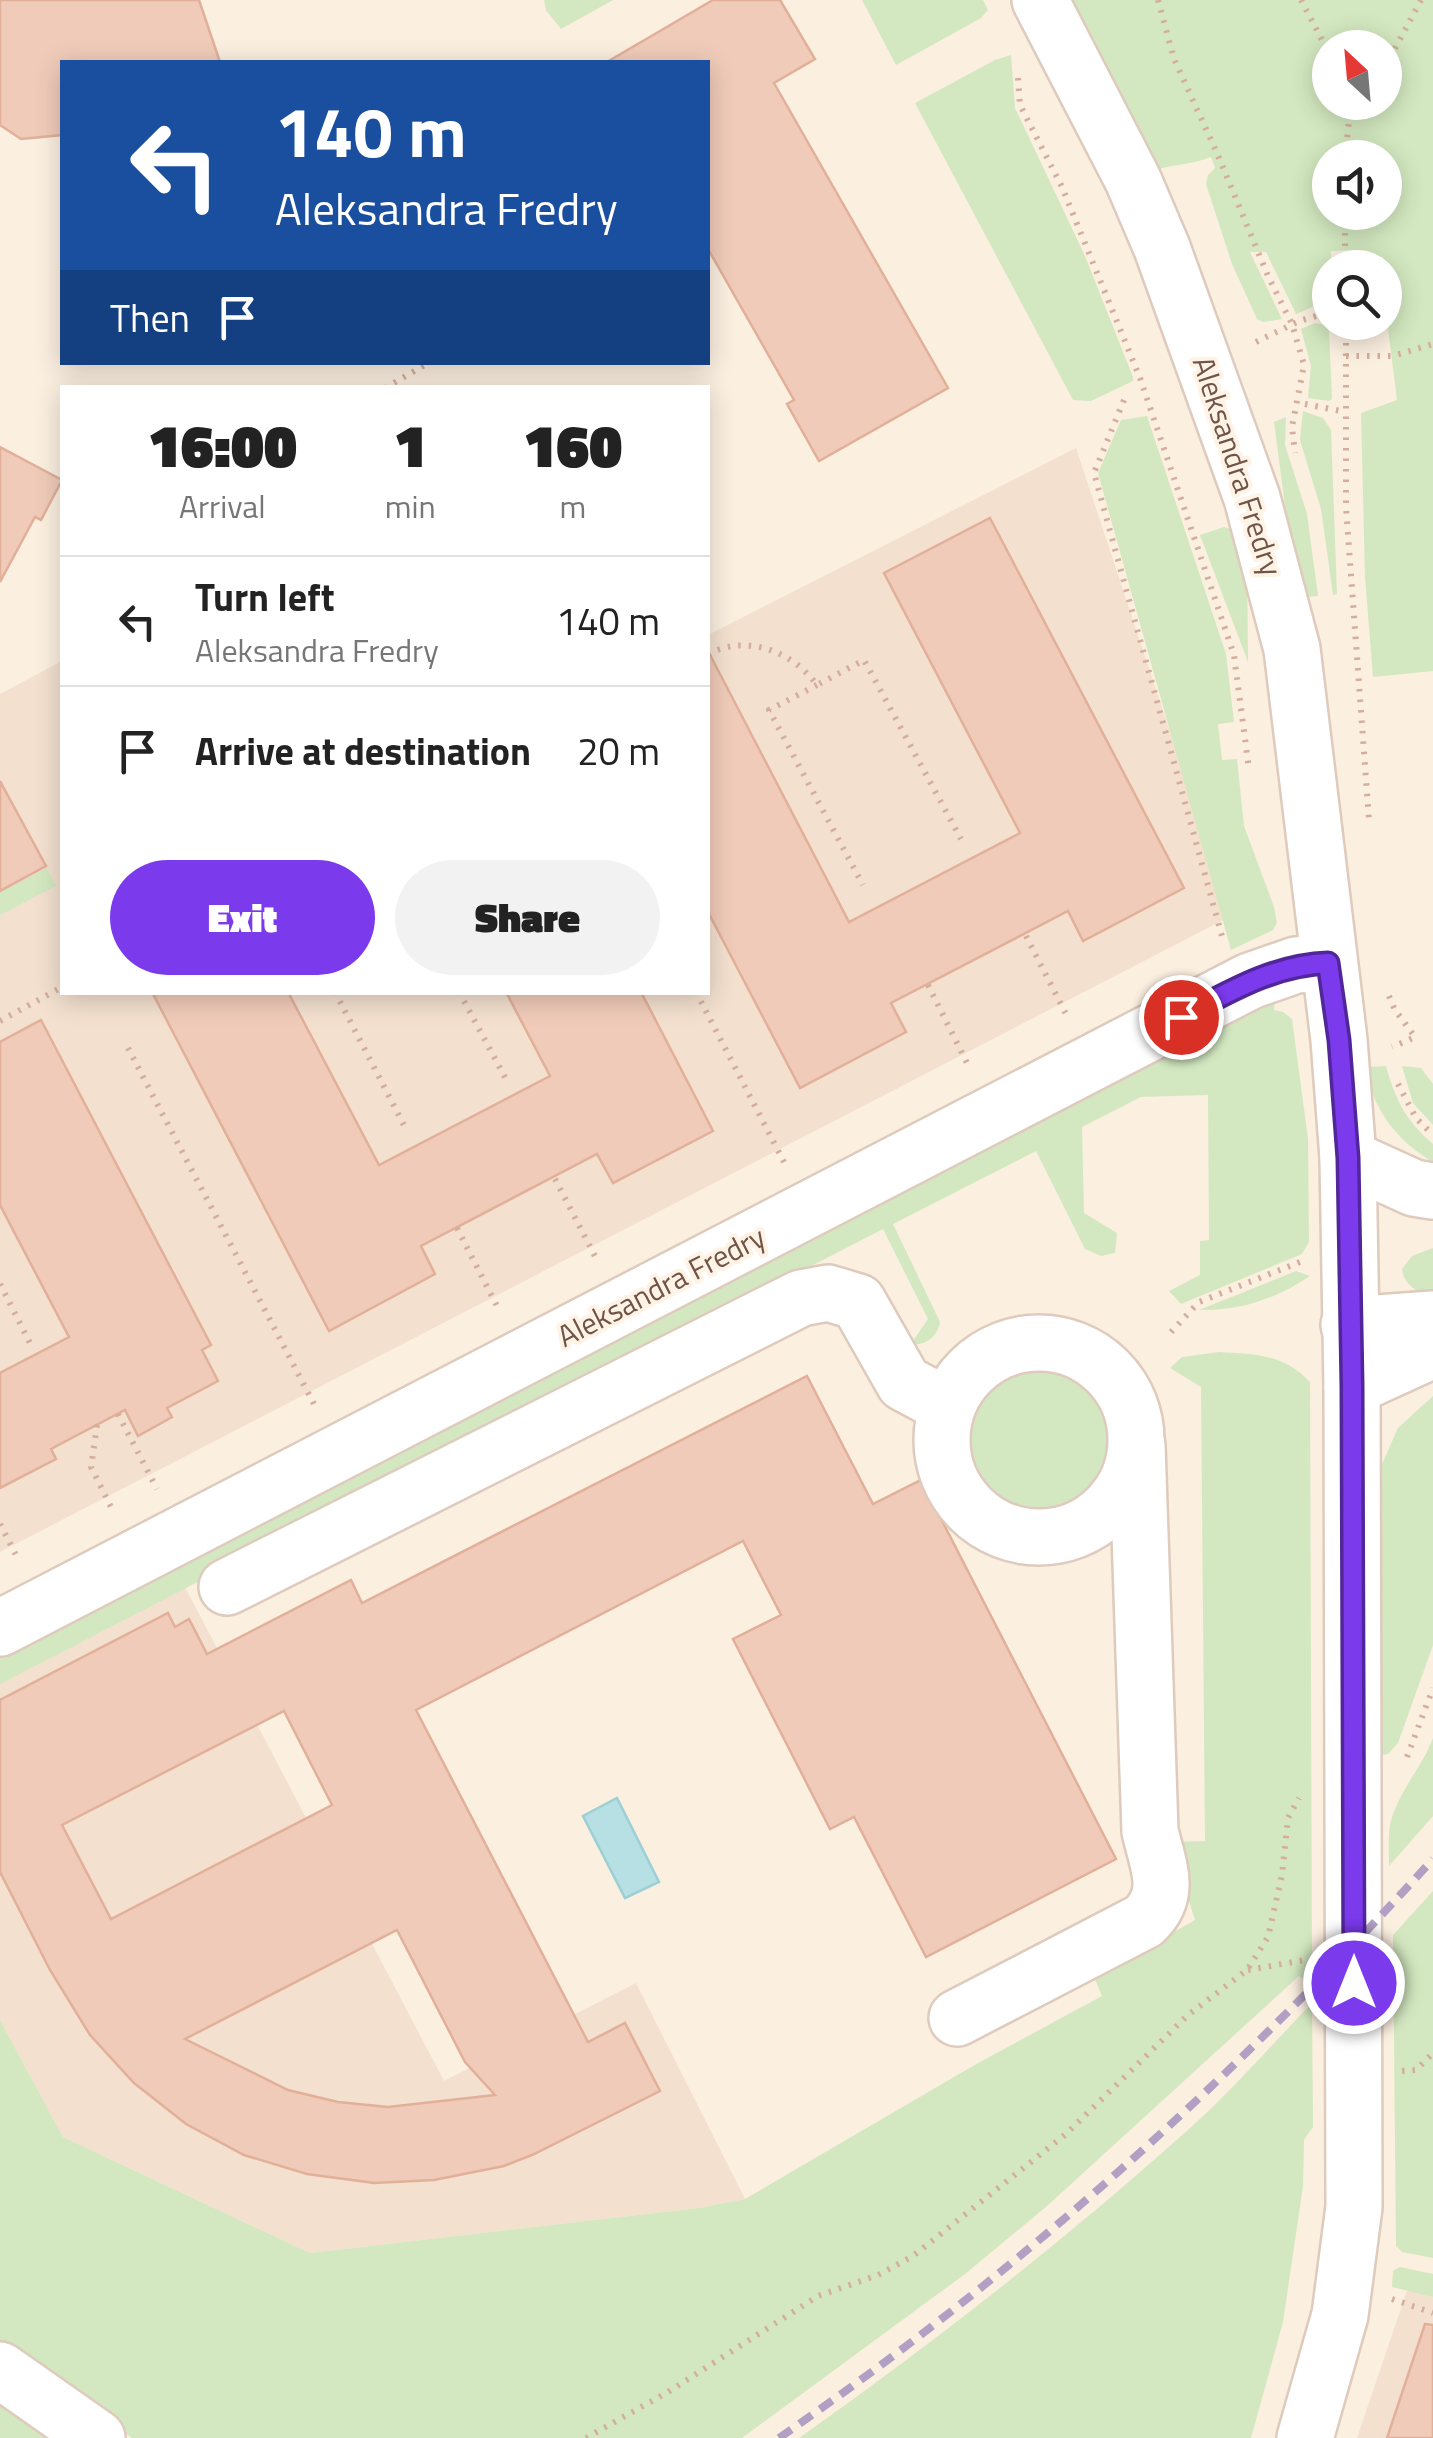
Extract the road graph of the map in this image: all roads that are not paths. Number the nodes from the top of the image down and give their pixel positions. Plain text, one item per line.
1 (1040, 0) edge
2 (1328, 963) junction
3 (1348, 1158) junction
4 (1433, 1191) edge
5 (1433, 1215) edge
6 (1332, 1248) junction
7 (1433, 1319) edge
8 (1349, 1325) junction
9 (1433, 1350) edge
10 (1352, 1386) junction
11 (947, 1406) junction
12 (1137, 1444) junction
13 (227, 1587) dead end
14 (0, 1628) edge
15 (957, 2018) dead end
16 (0, 2370) edge
17 (97, 2438) edge
18 (1305, 2438) edge

1 - 2 street, Aleksandra Fredry
2 - 3 street, Aleksandra Fredry
2 - 14 street, Aleksandra Fredry
3 - 4 street
3 - 6 street, Aleksandra Fredry
5 - 6 street
6 - 8 street, Aleksandra Fredry
7 - 8 street
8 - 10 street, Aleksandra Fredry
9 - 10 street
10 - 18 street, Aleksandra Fredry
11 - 12 street
11 - 12 street
11 - 13 street
12 - 15 street
16 - 17 street

